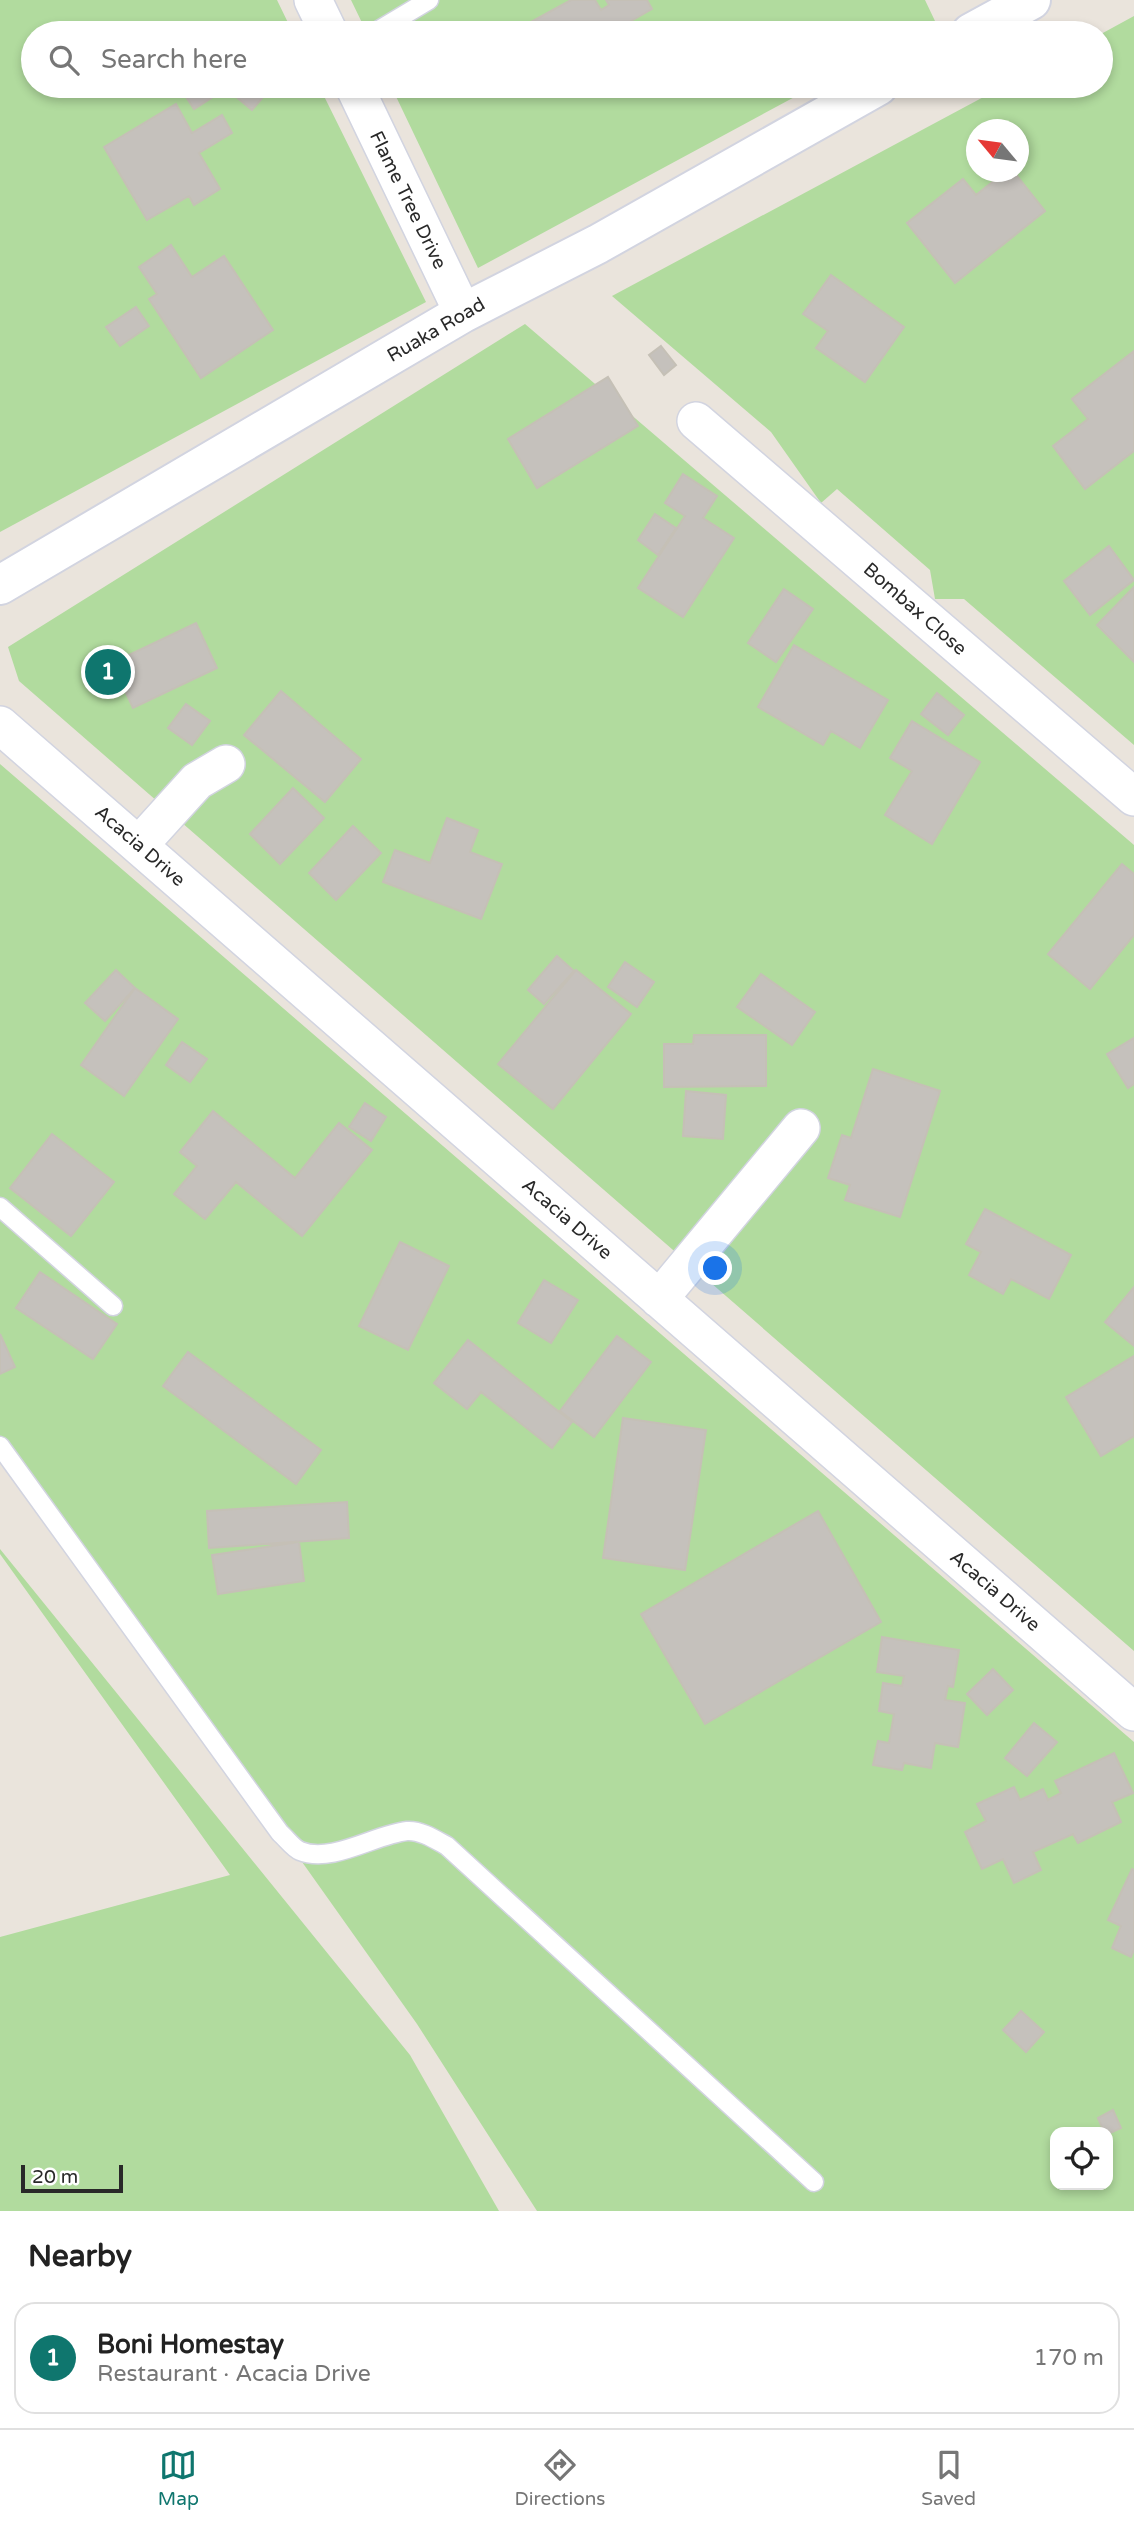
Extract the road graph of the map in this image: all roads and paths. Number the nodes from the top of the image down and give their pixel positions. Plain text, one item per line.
1 (313, 0) edge
2 (429, 0) edge
3 (1031, 0) edge
4 (323, 21) edge
5 (394, 21) edge
6 (993, 21) edge
7 (360, 98) edge
8 (857, 98) edge
9 (463, 313) junction
10 (696, 421) dead end
11 (0, 584) edge
12 (0, 726) edge
13 (226, 764) dead end
14 (1134, 797) edge
15 (139, 845) junction
16 (801, 1128) dead end
17 (0, 1207) edge
18 (659, 1299) junction
19 (113, 1306) dead end
20 (0, 1446) edge
21 (1134, 1712) edge
22 (814, 2182) dead end

1 - 4 street
2 - 5 lane
3 - 6 street
7 - 9 street, Flame Tree Drive
8 - 9 street, Ruaka Road
9 - 11 street, Ruaka Road
10 - 14 street, Bombax Close
12 - 15 street, Acacia Drive
13 - 15 street
15 - 18 street, Acacia Drive
16 - 18 street
17 - 19 lane
18 - 21 street, Acacia Drive
20 - 22 lane

